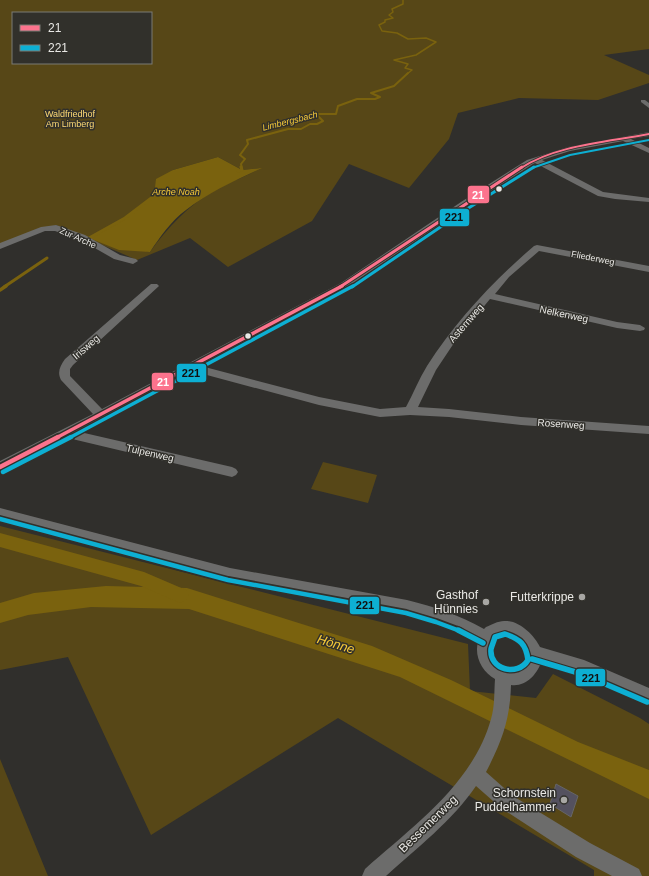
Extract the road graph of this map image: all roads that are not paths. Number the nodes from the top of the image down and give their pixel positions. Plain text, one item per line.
1 (643, 101) dead end
2 (649, 106) edge
3 (649, 134) edge
4 (623, 138) junction
5 (649, 151) edge
6 (536, 160) junction
7 (649, 200) edge
8 (0, 246) edge
9 (537, 248) joint
10 (133, 260) dead end
11 (649, 269) edge
12 (154, 286) dead end
13 (489, 296) junction
14 (640, 328) dead end
15 (191, 367) junction
16 (410, 411) junction
17 (101, 415) junction
18 (649, 430) edge
19 (67, 433) junction
20 (0, 466) edge
21 (232, 472) dead end
22 (0, 513) edge
23 (486, 638) junction
24 (534, 653) junction
25 (502, 680) junction
26 (649, 696) edge
27 (474, 773) junction
28 (372, 876) edge
29 (632, 876) edge

1 - 2 street
3 - 4 street
4 - 5 street
4 - 6 street
6 - 7 street
6 - 15 street
8 - 10 street, Zur Arche
9 - 11 street, Fliederweg
9 - 13 street, Asternweg
12 - 17 street, Irisweg
13 - 14 street, Nelkenweg
13 - 16 street, Asternweg
15 - 16 street, Rosenweg
15 - 17 street
16 - 18 street, Rosenweg
17 - 19 street
19 - 20 street
19 - 21 street, Tulpenweg
22 - 23 street
23 - 24 street
23 - 25 street
24 - 25 street
24 - 26 street
25 - 27 street, Bessemerweg
27 - 28 street, Bessemerweg
27 - 29 street

